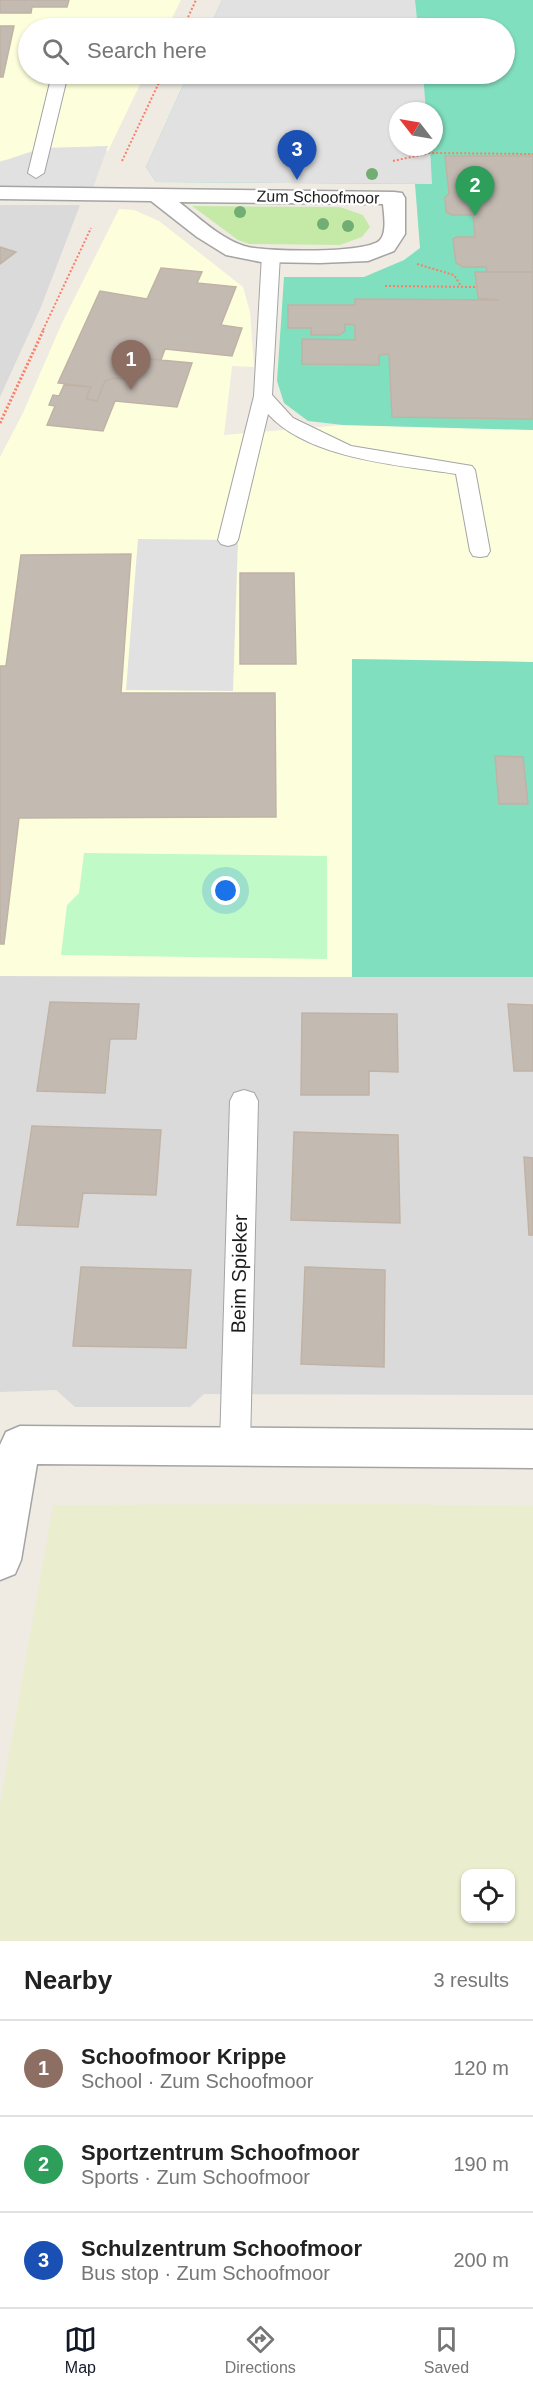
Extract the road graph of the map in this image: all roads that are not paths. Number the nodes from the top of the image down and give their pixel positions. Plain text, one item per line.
1 (58, 84) edge
2 (36, 172) dead end
3 (0, 193) edge
4 (158, 196) junction
5 (271, 255) junction
6 (263, 396) junction
7 (228, 540) dead end
8 (480, 551) dead end
9 (244, 1101) dead end
10 (10, 1445) edge
11 (235, 1446) junction
12 (533, 1449) edge
13 (0, 1560) edge

1 - 2 lane
3 - 4 street, Zum Schoofmoor
4 - 5 street, Zum Schoofmoor
4 - 5 street, Zum Schoofmoor
5 - 6 lane
6 - 7 lane
6 - 8 lane
9 - 11 lane, Beim Spieker
10 - 11 street
10 - 13 street
11 - 12 street

